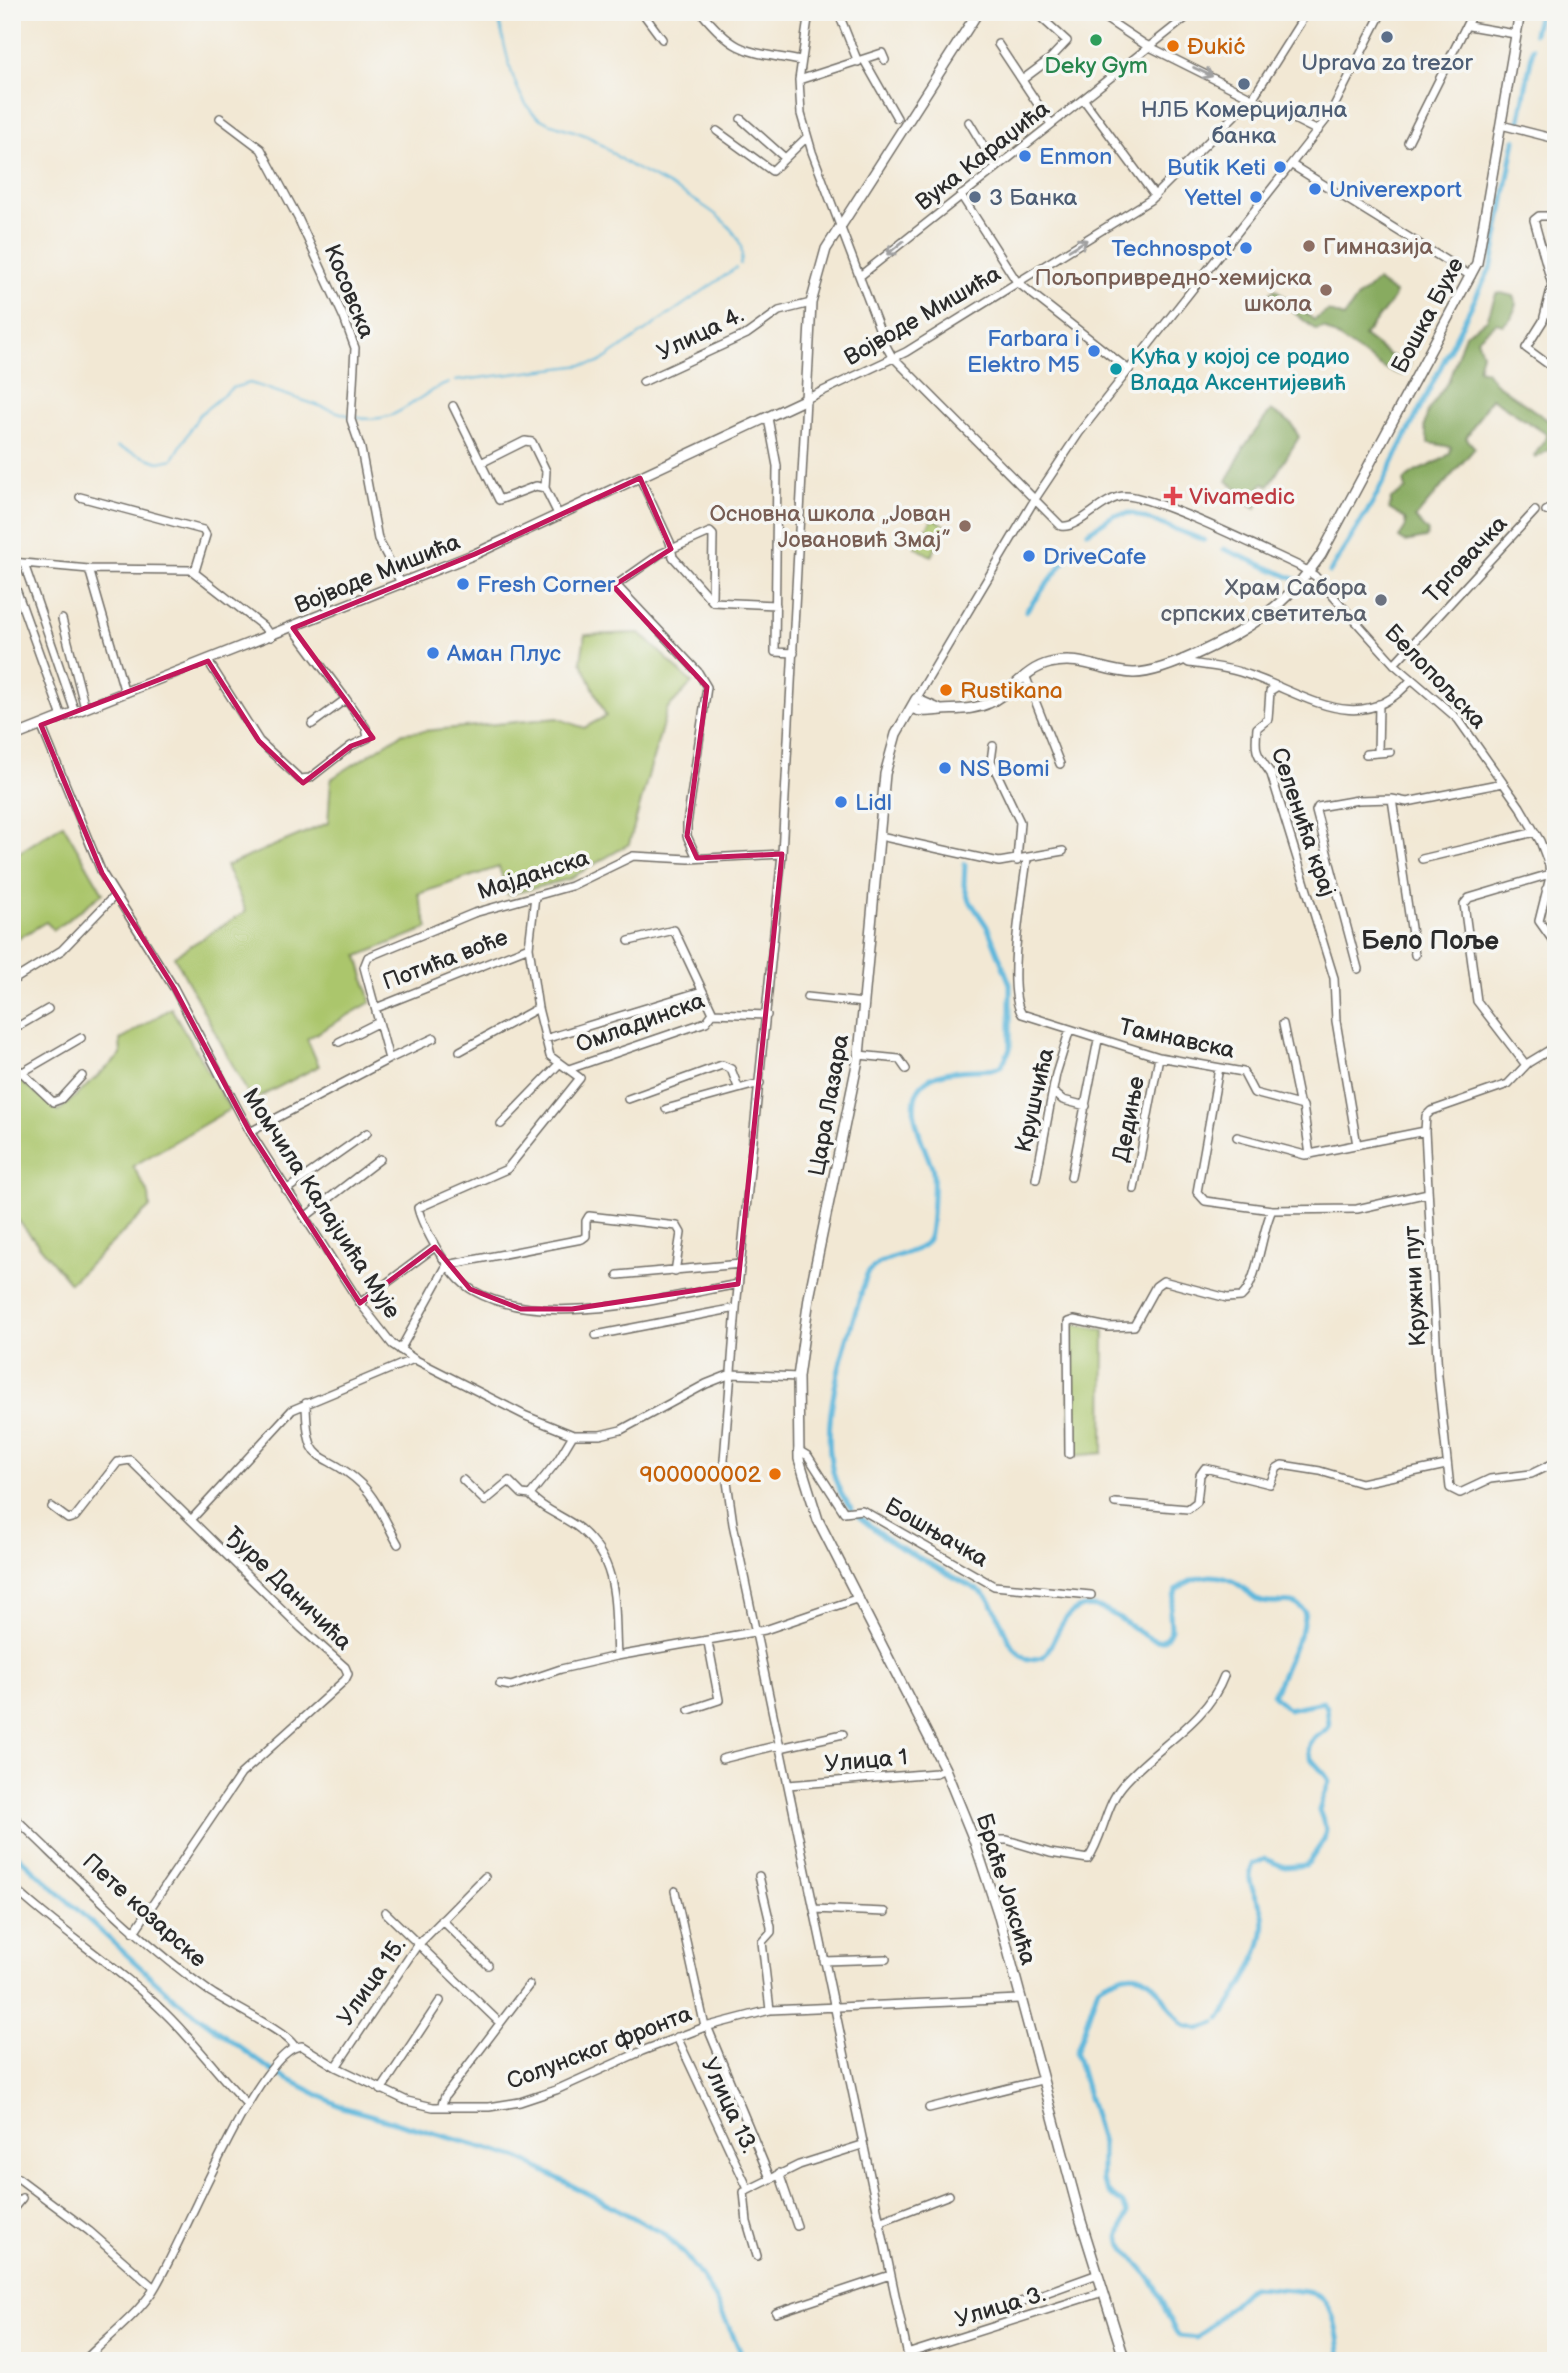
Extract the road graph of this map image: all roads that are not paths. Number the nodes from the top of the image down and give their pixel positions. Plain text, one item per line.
1 (642, 12) edge
2 (701, 12) edge
3 (809, 12) edge
4 (838, 12) edge
5 (978, 12) edge
6 (1035, 12) edge
7 (1096, 12) edge
8 (1194, 12) edge
9 (1307, 12) edge
10 (1382, 12) edge
11 (1474, 12) edge
12 (1520, 12) edge
13 (1469, 26) junction
14 (1516, 34) junction
15 (663, 39) dead end
16 (998, 44) dead end
17 (1152, 48) junction
18 (885, 60) dead end
19 (802, 61) junction
20 (861, 61) junction
21 (799, 80) junction
22 (1022, 80) junction
23 (1254, 96) junction
24 (1084, 100) junction
25 (220, 118) dead end
26 (897, 118) dead end
27 (741, 119) dead end
28 (969, 122) dead end
29 (1051, 124) junction
30 (1501, 125) junction
31 (717, 131) dead end
32 (1318, 131) junction
33 (807, 137) junction
34 (1556, 139) edge
35 (1408, 142) dead end
36 (785, 159) junction
37 (1292, 165) junction
38 (1556, 165) edge
39 (996, 167) junction
40 (961, 195) junction
41 (1155, 196) junction
42 (1555, 216) edge
43 (840, 227) junction
44 (1546, 259) junction
45 (1556, 261) edge
46 (860, 276) junction
47 (1471, 276) junction
48 (1017, 282) junction
49 (811, 303) junction
50 (895, 358) junction
51 (1129, 370) junction
52 (1556, 370) edge
53 (643, 382) dead end
54 (806, 400) junction
55 (453, 406) dead end
56 (768, 418) junction
57 (481, 463) junction
58 (640, 478) junction
59 (545, 488) junction
60 (80, 497) dead end
61 (1035, 499) junction
62 (1556, 506) edge
63 (1535, 511) dead end
64 (1546, 511) dead end
65 (559, 516) junction
66 (671, 549) junction
67 (12, 562) edge
68 (24, 564) junction
69 (89, 569) junction
70 (195, 571) junction
71 (1308, 571) junction
72 (12, 578) edge
73 (402, 585) junction
74 (712, 598) junction
75 (776, 605) junction
76 (62, 620) dead end
77 (293, 628) junction
78 (271, 637) junction
79 (794, 653) junction
80 (1183, 659) junction
81 (208, 661) junction
82 (1394, 664) junction
83 (1025, 675) junction
84 (1411, 680) junction
85 (1278, 686) junction
86 (125, 693) junction
87 (346, 699) junction
88 (914, 703) junction
89 (1379, 704) junction
90 (85, 708) junction
91 (75, 712) junction
92 (62, 717) junction
93 (312, 724) dead end
94 (41, 725) junction
95 (13, 734) edge
96 (993, 746) dead end
97 (1390, 752) dead end
98 (1378, 753) junction
99 (1366, 754) dead end
100 (1060, 764) dead end
101 (1503, 783) junction
102 (1392, 799) junction
103 (1535, 832) junction
104 (880, 836) junction
105 (1063, 851) dead end
106 (782, 854) junction
107 (698, 858) junction
108 (1027, 859) junction
109 (1422, 859) dead end
110 (1017, 861) junction
111 (1552, 877) edge
112 (1546, 889) junction
113 (115, 895) junction
114 (535, 896) junction
115 (1556, 897) edge
116 (629, 941) dead end
117 (1556, 945) edge
118 (529, 947) junction
119 (1415, 955) dead end
120 (1358, 969) dead end
121 (12, 981) edge
122 (702, 991) junction
123 (807, 996) dead end
124 (864, 1003) junction
125 (376, 1008) junction
126 (538, 1008) junction
127 (48, 1009) dead end
128 (713, 1013) junction
129 (767, 1015) junction
130 (379, 1022) junction
131 (1283, 1024) dead end
132 (1070, 1029) junction
133 (12, 1030) edge
134 (81, 1038) dead end
135 (434, 1038) dead end
136 (545, 1039) junction
137 (1098, 1040) junction
138 (339, 1042) dead end
139 (1556, 1046) edge
140 (460, 1051) dead end
141 (859, 1055) junction
142 (1159, 1057) junction
143 (389, 1059) junction
144 (12, 1063) edge
145 (558, 1064) junction
146 (1526, 1065) junction
147 (1219, 1068) junction
148 (568, 1069) junction
149 (906, 1069) dead end
150 (21, 1073) junction
151 (82, 1076) dead end
152 (760, 1083) junction
153 (738, 1087) junction
154 (1053, 1092) junction
155 (628, 1099) dead end
156 (1299, 1102) junction
157 (1086, 1106) junction
158 (666, 1109) dead end
159 (501, 1124) dead end
160 (1425, 1130) junction
161 (250, 1132) junction
162 (367, 1133) dead end
163 (1237, 1137) dead end
164 (1357, 1145) junction
165 (1310, 1155) junction
166 (380, 1159) dead end
167 (1071, 1177) dead end
168 (1036, 1179) dead end
169 (1134, 1189) dead end
170 (286, 1190) junction
171 (1428, 1193) junction
172 (1272, 1210) junction
173 (304, 1217) junction
174 (436, 1247) junction
175 (741, 1264) junction
176 (447, 1265) junction
177 (675, 1272) junction
178 (618, 1275) dead end
179 (738, 1284) junction
180 (360, 1303) junction
181 (736, 1308) junction
182 (596, 1335) dead end
183 (400, 1350) junction
184 (414, 1359) junction
185 (731, 1374) junction
186 (798, 1377) junction
187 (306, 1403) junction
188 (573, 1435) junction
189 (798, 1450) junction
190 (1069, 1454) dead end
191 (1556, 1462) edge
192 (1446, 1465) junction
193 (463, 1480) dead end
194 (530, 1495) junction
195 (1115, 1503) dead end
196 (52, 1507) dead end
197 (191, 1520) junction
198 (398, 1544) dead end
199 (1091, 1595) dead end
200 (859, 1598) junction
201 (756, 1632) junction
202 (708, 1642) junction
203 (617, 1656) junction
204 (1224, 1676) dead end
205 (500, 1684) dead end
206 (688, 1710) dead end
207 (843, 1734) dead end
208 (779, 1746) junction
209 (722, 1759) dead end
210 (945, 1769) junction
211 (788, 1785) junction
212 (12, 1815) edge
213 (974, 1840) junction
214 (760, 1876) dead end
215 (485, 1877) dead end
216 (12, 1886) edge
217 (675, 1891) dead end
218 (814, 1909) junction
219 (385, 1912) dead end
220 (885, 1912) dead end
221 (442, 1920) junction
222 (134, 1932) junction
223 (419, 1945) junction
224 (887, 1959) dead end
225 (824, 1961) junction
226 (488, 1965) dead end
227 (529, 1985) dead end
228 (1019, 1999) junction
229 (440, 2001) dead end
230 (833, 2008) junction
231 (770, 2010) junction
232 (500, 2023) junction
233 (706, 2026) junction
234 (677, 2037) junction
235 (294, 2046) junction
236 (335, 2067) junction
237 (1041, 2080) junction
238 (381, 2090) junction
239 (247, 2104) junction
240 (440, 2107) junction
241 (929, 2108) dead end
242 (862, 2145) junction
243 (779, 2173) junction
244 (18, 2178) dead end
245 (770, 2178) junction
246 (748, 2189) junction
247 (949, 2195) dead end
248 (22, 2198) dead end
249 (12, 2210) edge
250 (879, 2222) junction
251 (797, 2226) dead end
252 (757, 2256) dead end
253 (1098, 2274) junction
254 (890, 2275) junction
255 (154, 2288) junction
256 (1103, 2292) junction
257 (776, 2313) dead end
258 (976, 2318) dead end
259 (1124, 2356) edge
260 (908, 2358) edge
261 (84, 2361) edge
262 (1101, 2361) edge

1 - 15 street
2 - 19 street
3 - 19 street
4 - 20 street
5 - 43 main road
6 - 22 street
7 - 17 street
8 - 17 street, Вука Караџића
9 - 23 street, Војводе Мишића
10 - 32 street, Цара Лазара
11 - 13 street
12 - 14 main road, Бошка Бухе
13 - 14 street
13 - 35 street
14 - 30 main road, Бошка Бухе
16 - 22 street
17 -> 23 street
17 - 24 street, Вука Караџића
18 - 20 street
19 - 21 street
20 - 21 street
20 - 26 street
21 - 33 street
22 - 29 street
23 - 32 street
23 - 41 street, Војводе Мишића
24 - 29 street, Вука Караџића
24 - 41 street
25 - 73 street, Косовска
27 - 36 street
28 - 39 street
29 - 39 street, Вука Караџића
30 - 34 street
30 - 47 main road, Бошка Бухе
31 - 36 street
32 - 37 street, Цара Лазара
33 - 36 street
33 - 43 street
37 - 47 street
37 - 51 street, Цара Лазара
38 - 42 street
39 - 40 street, Вука Караџића
40 -> 46 street, Вука Караџића
40 - 48 street
48 -> 41 street, Војводе Мишића
42 - 44 street
43 - 46 street
43 - 49 main road
44 - 45 street
44 - 52 street
46 - 50 street
47 - 71 main road, Бошка Бухе
48 - 50 street, Војводе Мишића
48 - 51 street
49 - 53 street, Улица 4.
49 - 54 main road
50 - 54 street, Војводе Мишића
50 - 61 street
51 - 61 street, Цара Лазара
54 - 56 main road, Војводе Мишића
54 - 79 street
55 - 57 street
56 - 58 main road, Војводе Мишића
56 - 75 street
57 - 59 street
57 - 59 street
58 - 65 main road, Војводе Мишића
58 - 66 street
59 - 65 street
60 - 70 street
61 - 71 street, Белопољска
61 - 88 street, Цара Лазара
62 - 64 street
63 - 82 street, Трговачка
65 - 73 main road, Војводе Мишића
66 - 74 street
66 - 74 street
66 - 107 street
67 - 68 street
68 - 69 street
68 - 91 street
69 - 70 street
69 - 86 street
70 - 78 street
71 - 80 main road, Бошка Бухе
71 - 82 street, Белопољска
72 - 92 street
73 - 77 main road, Војводе Мишића
74 - 75 street
75 - 79 street
76 - 90 street
77 - 78 main road, Војводе Мишића
77 - 87 street
78 - 81 main road, Војводе Мишића
79 - 106 street
80 - 83 main road
80 - 85 street
81 - 86 main road, Војводе Мишића
81 - 87 street
82 - 84 street, Белопољска
83 - 88 main road
83 - 100 street
84 - 89 street
84 - 101 street, Белопољска
85 - 89 street
85 - 164 street, Селенића крај
86 - 90 main road, Војводе Мишића
87 - 93 street
88 - 104 main road, Цара Лазара
89 - 98 street
90 - 91 main road, Војводе Мишића
91 - 92 main road, Војводе Мишића
92 - 94 main road, Војводе Мишића
94 - 95 main road, Војводе Мишића
94 - 113 street, Момчила Калајџића Мује
96 - 110 street
97 - 98 street
98 - 99 street
101 - 102 street
101 - 103 street, Белопољска
102 - 119 street
102 - 120 street
103 - 109 street
103 - 111 street, Белопољска
104 - 110 street
104 - 124 main road, Цара Лазара
105 - 108 street
106 - 107 street, Мајданска
106 - 129 street
107 - 114 street, Мајданска
108 - 110 street
108 - 132 street, Тамнавска
111 - 112 street
111 - 146 street
112 - 115 street
112 - 117 street
113 - 121 street
113 - 161 street, Момчила Калајџића Мује
114 - 118 street, Потића воће
114 - 125 street, Мајданска
116 - 122 street
118 - 125 street, Потића воће
118 - 126 street, Потића воће
122 - 128 street
122 - 136 street
123 - 124 street
124 - 141 main road, Цара Лазара
125 - 130 street, Мајданска
126 - 136 street, Потића воће
126 - 140 street
127 - 133 street
128 - 129 street, Омладинска
128 - 148 street, Омладинска
129 - 152 street
130 - 138 street
130 - 143 street, Мајданска
131 - 156 street
132 - 137 street, Тамнавска
132 - 154 street, Крушчића
134 - 150 street
135 - 143 street
136 - 145 street, Омладинска
137 - 142 street, Тамнавска
137 - 157 street
139 - 146 street
141 - 149 street
141 - 186 main road, Цара Лазара
142 - 147 street, Тамнавска
142 - 169 street, Дедиње
143 - 161 street
144 - 150 street
145 - 148 street, Омладинска
145 - 159 street, Омладинска
146 - 160 street
147 - 156 street, Тамнавска
147 - 172 street
148 - 174 street, Омладинска
150 - 151 street
152 - 153 street
152 - 175 street
153 - 155 street
153 - 158 street
154 - 157 street
154 - 168 street, Крушчића
156 - 165 street
157 - 167 street
160 - 164 street
160 - 171 street, Кружни пут
161 - 170 street, Момчила Калајџића Мује
162 - 170 street
163 - 165 street
164 - 165 street
166 - 173 street
170 - 173 street, Момчила Калајџића Мује
171 - 172 street
171 - 192 street, Кружни пут
172 - 190 street
173 - 180 street, Момчила Калајџића Мује
174 - 176 street, Омладинска
174 - 180 street
175 - 177 street
175 - 179 street
176 - 177 street
176 - 179 street, Омладинска
176 - 183 street
177 - 178 street
179 - 181 street
180 - 183 street, Момчила Калајџића Мује
181 - 182 street
181 - 185 street
183 - 184 street, Момчила Калајџића Мује
184 - 187 street
184 - 188 street, Момчила Калајџића Мује
185 - 186 street, Момчила Калајџића Мује
185 - 188 street, Момчила Калајџића Мује
185 - 201 street
186 - 189 main road, Цара Лазара
187 - 197 street
187 - 198 street
188 - 194 street
189 - 199 street, Бошњачка
189 - 200 main road, Браће Јоксића
191 - 192 street, Кружни пут
192 - 195 street
193 - 194 street
194 - 203 street
196 - 197 street, Ђуре Даничића
197 - 222 street, Ђуре Даничића
200 - 201 street
200 - 210 main road, Браће Јоксића
201 - 202 street
201 - 208 street
202 - 203 street
202 - 206 street
203 - 205 street
204 - 213 street
207 - 208 street
208 - 209 street
208 - 211 street
210 - 211 street, Улица 1
210 - 213 main road, Браће Јоксића
211 - 218 street
212 - 222 street, Пете козарске
213 - 228 main road, Браће Јоксића
214 - 231 street
215 - 221 street, Улица 15.
216 - 239 street
217 - 233 street
218 - 220 street
218 - 225 street
219 - 223 street
221 - 223 street, Улица 15.
221 - 226 street
222 - 235 street, Пете козарске
223 - 232 street
223 - 236 street, Улица 15.
224 - 225 street
225 - 230 street
227 - 232 street
228 - 230 street, Солунског фронта
228 - 237 main road, Браће Јоксића
229 - 238 street
230 - 231 street, Солунског фронта
230 - 242 street
231 - 233 street, Солунског фронта
232 - 240 street
233 - 234 street, Солунског фронта
233 - 245 street
234 - 240 street, Солунског фронта
234 - 246 street, Улица 13.
235 - 236 street, Солунског фронта
235 - 239 street
236 - 238 street, Солунског фронта
237 - 241 street
237 - 253 main road, Браће Јоксића
238 - 240 street, Солунског фронта
239 - 255 street
242 - 243 street
242 - 250 street
243 - 245 street
243 - 251 street
244 - 255 street
245 - 246 street
246 - 252 street
247 - 250 street
248 - 249 street
250 - 254 street
253 - 256 main road, Браће Јоксића
253 - 258 street
254 - 257 street
254 - 260 street
255 - 261 street
256 - 259 main road, Браће Јоксића
256 - 260 street, Улица 3.
259 - 262 street

